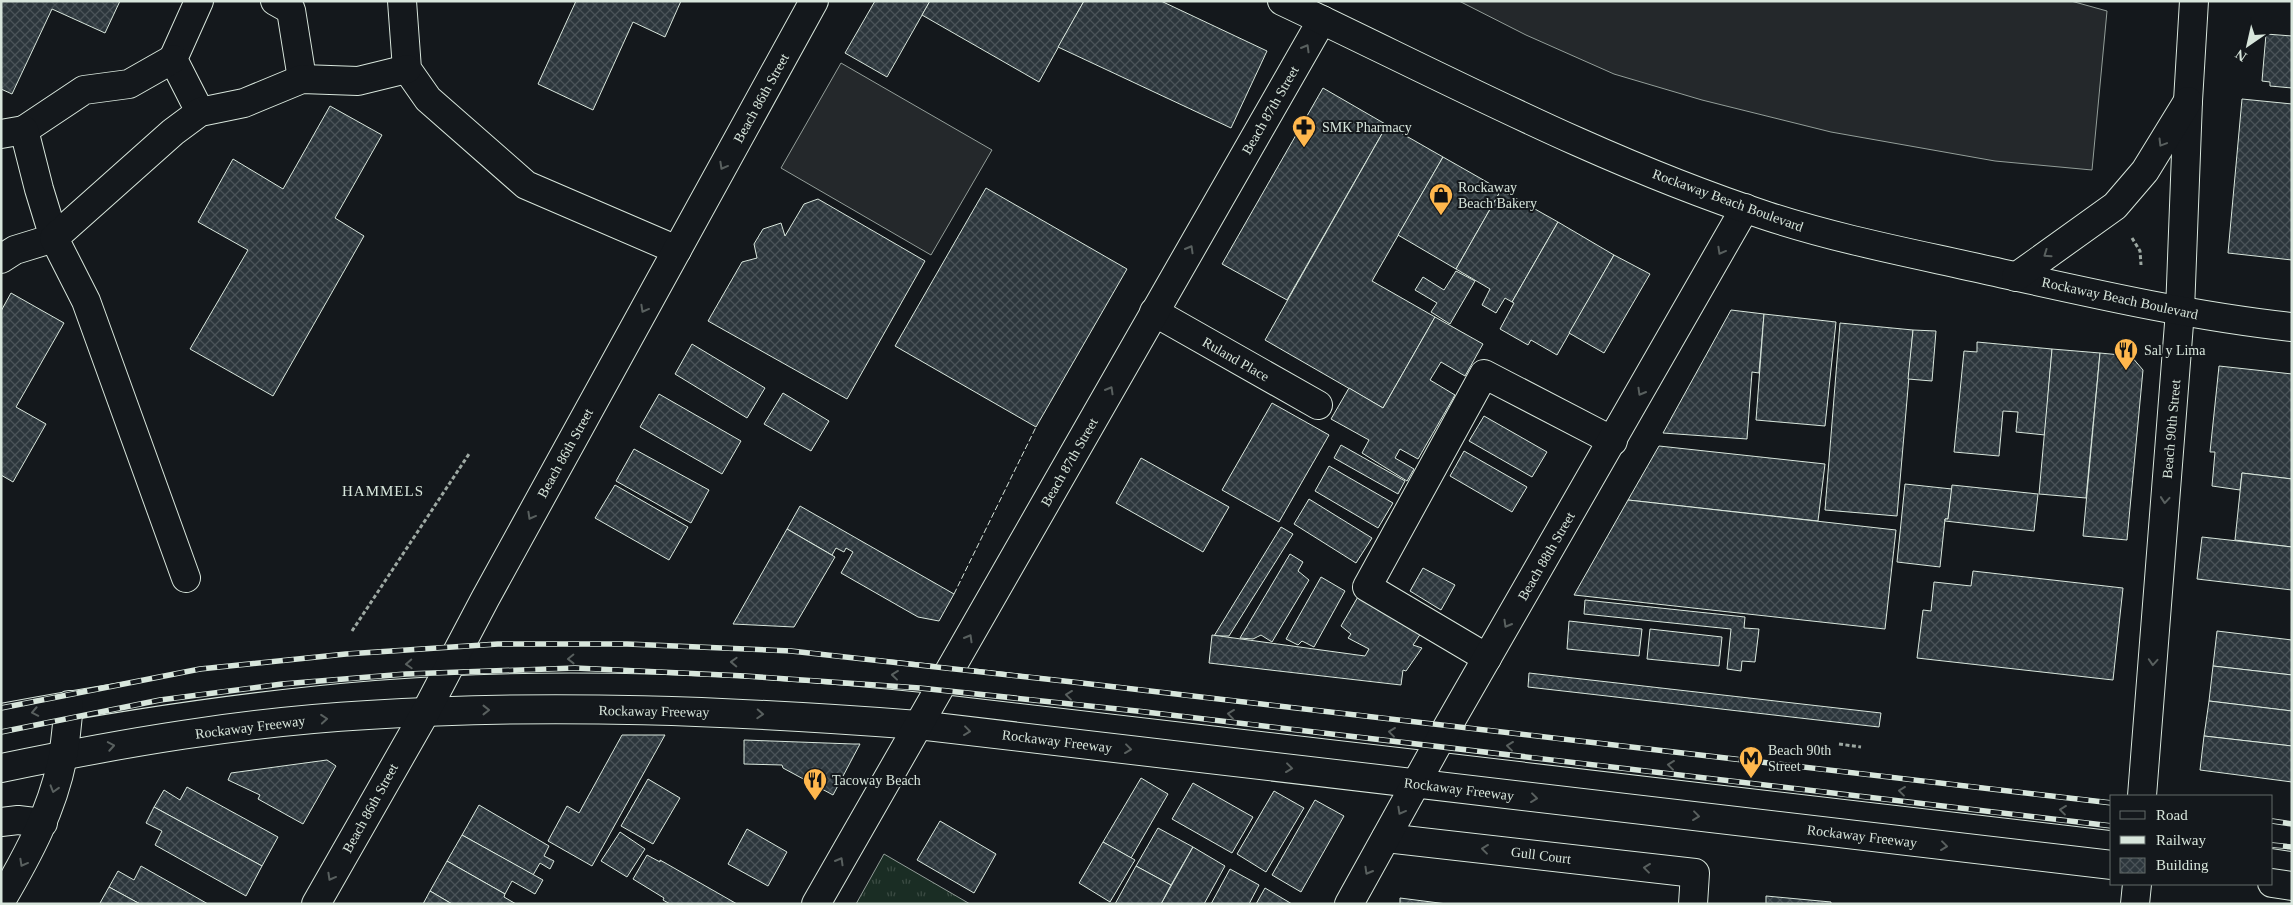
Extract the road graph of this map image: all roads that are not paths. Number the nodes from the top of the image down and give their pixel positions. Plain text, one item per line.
1 (199, 1) edge
2 (402, 1) edge
3 (814, 1) edge
4 (1282, 1) edge
5 (2194, 1) edge
6 (292, 4) edge
7 (1322, 20) junction
8 (173, 59) junction
9 (407, 69) junction
10 (302, 79) junction
11 (2188, 102) junction
12 (200, 112) junction
13 (13, 132) edge
14 (1745, 208) junction
15 (54, 238) junction
16 (677, 250) junction
17 (1, 259) edge
18 (2016, 277) junction
19 (1154, 312) junction
20 (2180, 312) junction
21 (2292, 327) edge
22 (1318, 405) dead end
23 (1612, 441) junction
24 (186, 578) dead end
25 (1487, 658) junction
26 (452, 662) junction
27 (944, 680) junction
28 (69, 705) junction
29 (425, 713) junction
30 (1, 718) edge
31 (918, 725) junction
32 (1441, 738) junction
33 (63, 755) junction
34 (1, 768) edge
35 (1416, 784) junction
36 (2142, 795) edge
37 (2110, 816) edge
38 (1, 822) edge
39 (43, 823) junction
40 (2273, 834) edge
41 (2292, 837) edge
42 (1386, 838) junction
43 (2110, 865) edge
44 (2273, 883) edge
45 (2137, 885) edge
46 (2292, 886) edge
47 (1, 901) edge
48 (316, 904) edge
49 (816, 904) edge
50 (1349, 904) edge
51 (1693, 904) edge
52 (2135, 904) edge

1 - 8 street
2 - 9 street
3 -> 16 street, Beach 86th Street
4 - 7 street, Rockaway Beach Boulevard
5 - 11 street, Beach 90th Street
6 - 10 street
7 - 14 street, Rockaway Beach Boulevard
19 -> 7 street, Beach 87th Street
8 - 12 street
8 - 13 street
9 - 10 street
9 - 16 street
10 - 12 street
11 -> 18 street
11 - 20 street, Beach 90th Street
12 - 15 street
13 - 15 street
14 - 18 street, Rockaway Beach Boulevard
14 -> 23 street, Beach 88th Street
15 - 17 street
15 - 24 street
16 -> 26 street, Beach 86th Street
18 - 20 street, Rockaway Beach Boulevard
19 - 22 street, Ruland Place
27 -> 19 street, Beach 87th Street
20 - 21 street, Rockaway Beach Boulevard
20 -> 36 street, Beach 90th Street
23 -> 25 street, Beach 88th Street
23 - 25 street
25 - 32 street, Beach 88th Street
27 -> 26 street
26 -> 28 street
26 - 29 street, Beach 86th Street
27 - 31 street, Beach 87th Street
32 -> 27 street
28 -> 30 street
28 - 33 street
29 -> 31 street, Rockaway Freeway
33 -> 29 street, Rockaway Freeway
29 -> 48 street, Beach 86th Street
31 -> 35 street, Rockaway Freeway
49 -> 31 street, Beach 87th Street
32 - 35 street, Beach 88th Street
37 -> 32 street
33 - 34 street, Rockaway Freeway
33 -> 39 street
35 -> 42 street, Beach 88th Street
35 -> 43 street, Rockaway Freeway
38 - 39 street
39 -> 47 street
40 - 41 street
42 -> 50 street, Beach 88th Street
51 -> 42 street, Gull Court
44 - 46 street
45 - 52 street

